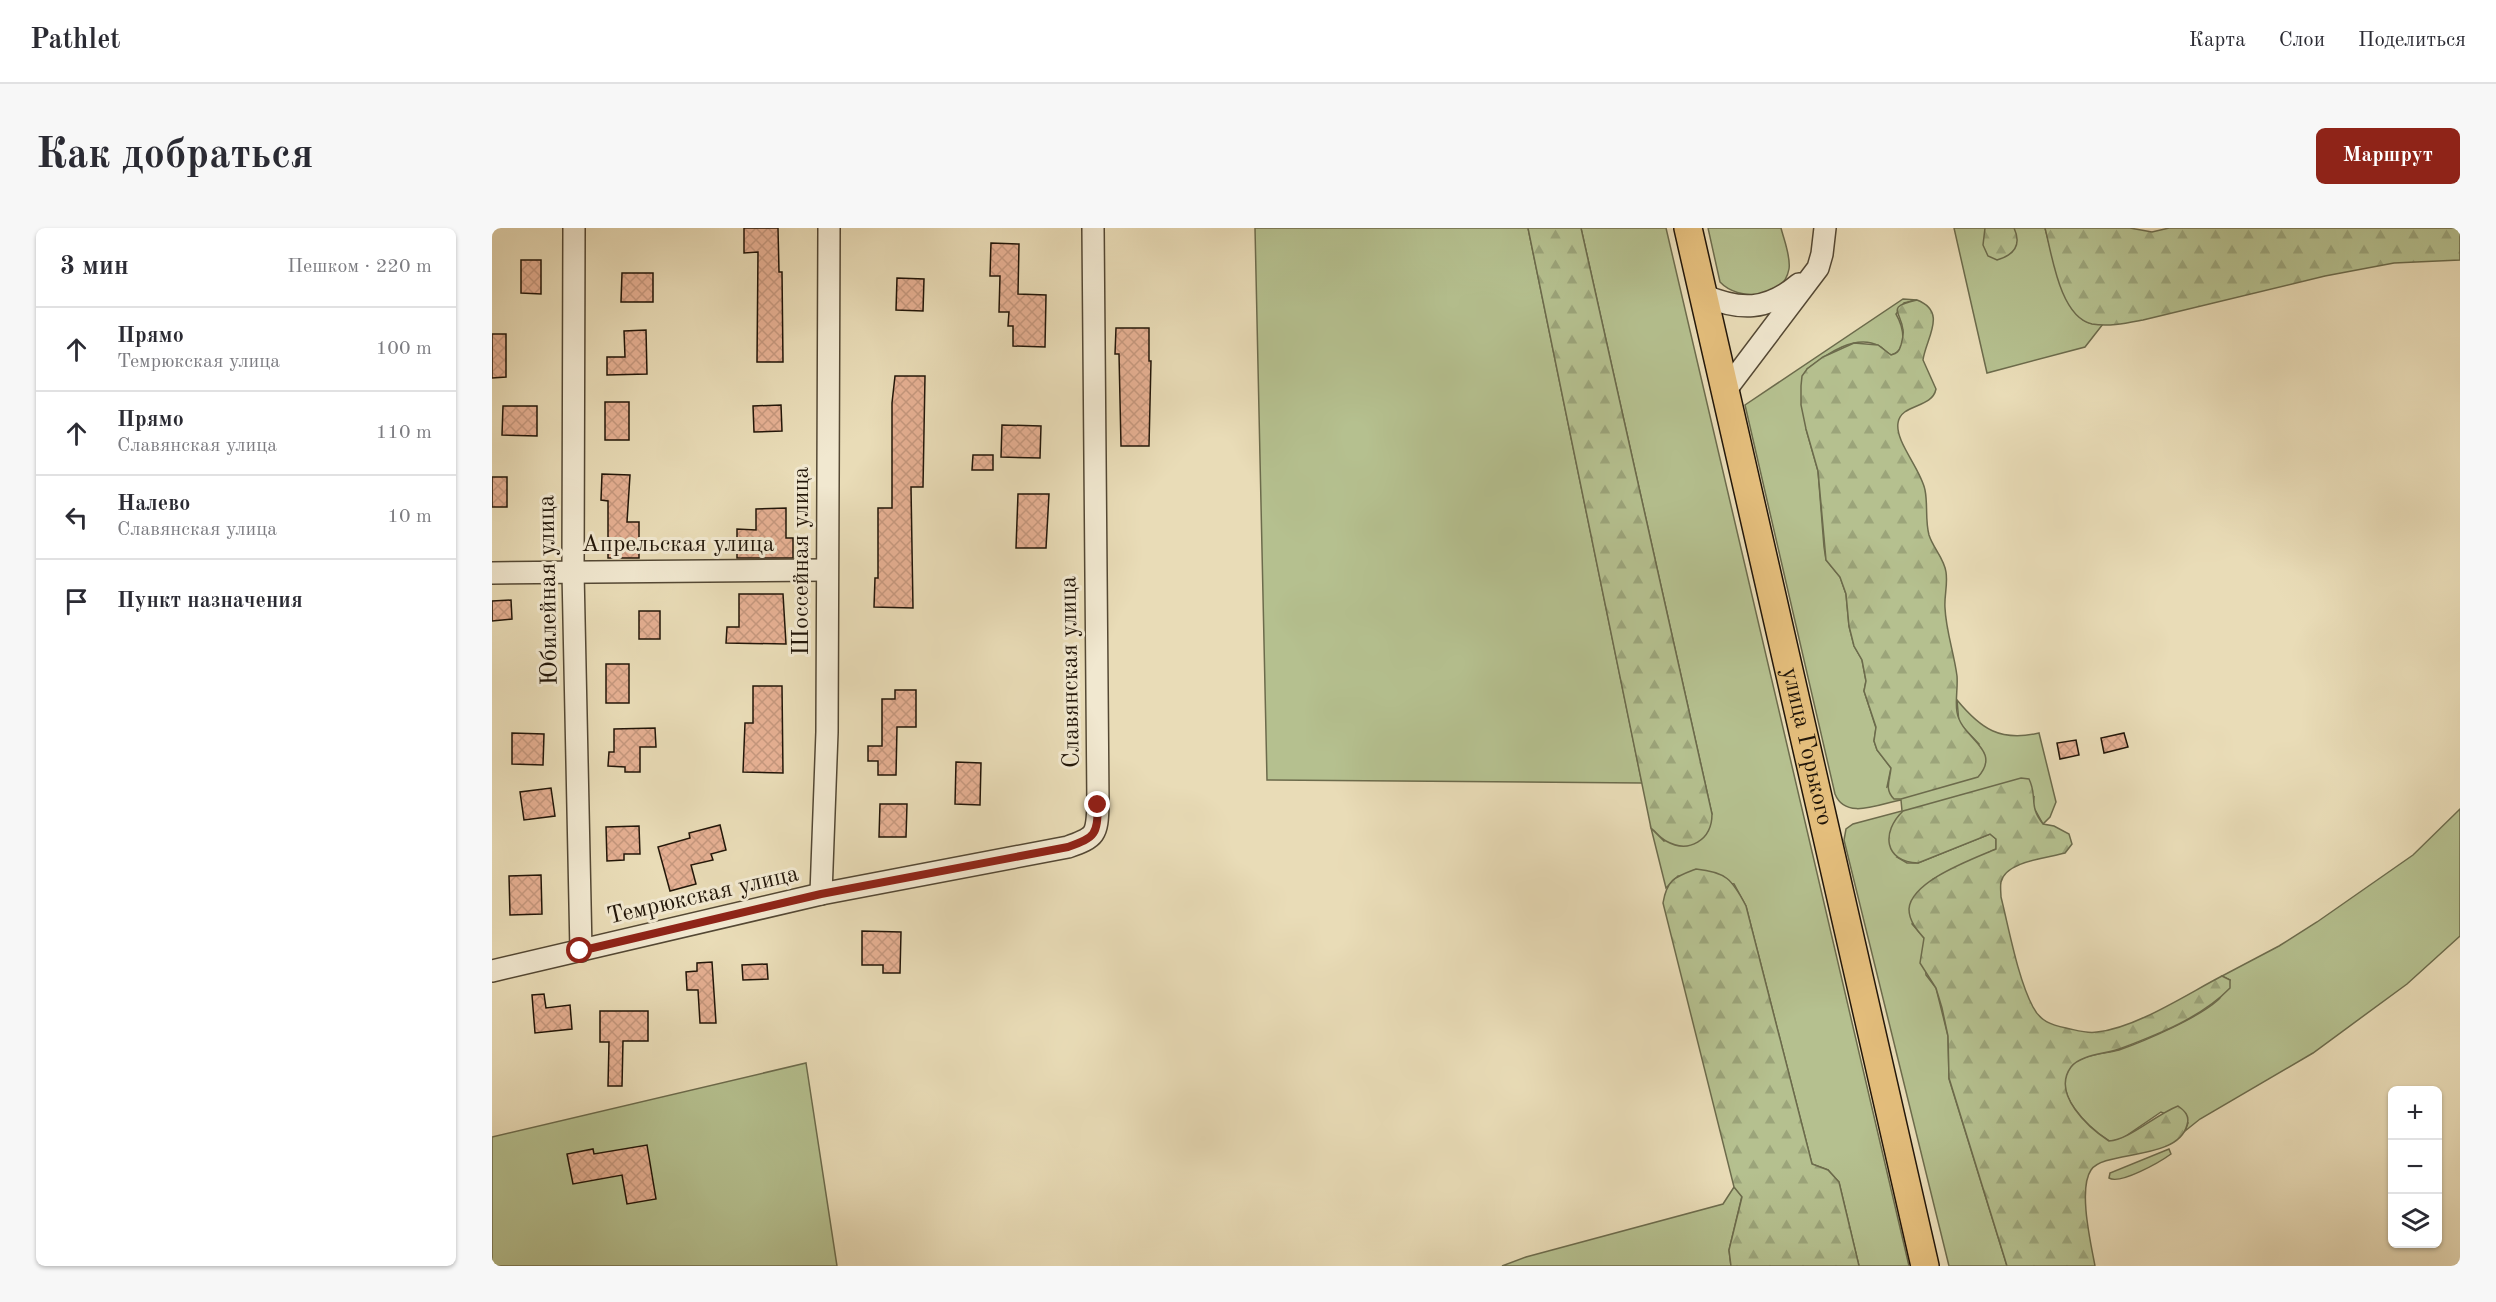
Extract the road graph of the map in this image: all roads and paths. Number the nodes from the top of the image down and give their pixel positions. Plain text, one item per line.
1 (574, 228) edge
2 (830, 228) edge
3 (1093, 228) edge
4 (1688, 228) edge
5 (1825, 228) edge
6 (1818, 268) junction
7 (1703, 295) junction
8 (1725, 391) junction
9 (827, 570) junction
10 (573, 572) junction
11 (492, 573) edge
12 (821, 894) junction
13 (580, 951) junction
14 (492, 971) edge
15 (1925, 1266) edge

1 - 10 street, Юбилейная улица
2 - 9 street, Шоссейная улица
3 - 12 street, Славянская улица
4 - 7 main road, улица Горького
5 - 6 street
6 - 7 street
6 - 8 street
7 - 8 main road, улица Горького
8 - 15 main road, улица Горького
9 - 10 street, Апрельская улица
9 - 12 street, Шоссейная улица
10 - 11 street, Апрельская улица
10 - 13 street, Юбилейная улица
12 - 13 street, Темрюкская улица
13 - 14 street, Темрюкская улица

